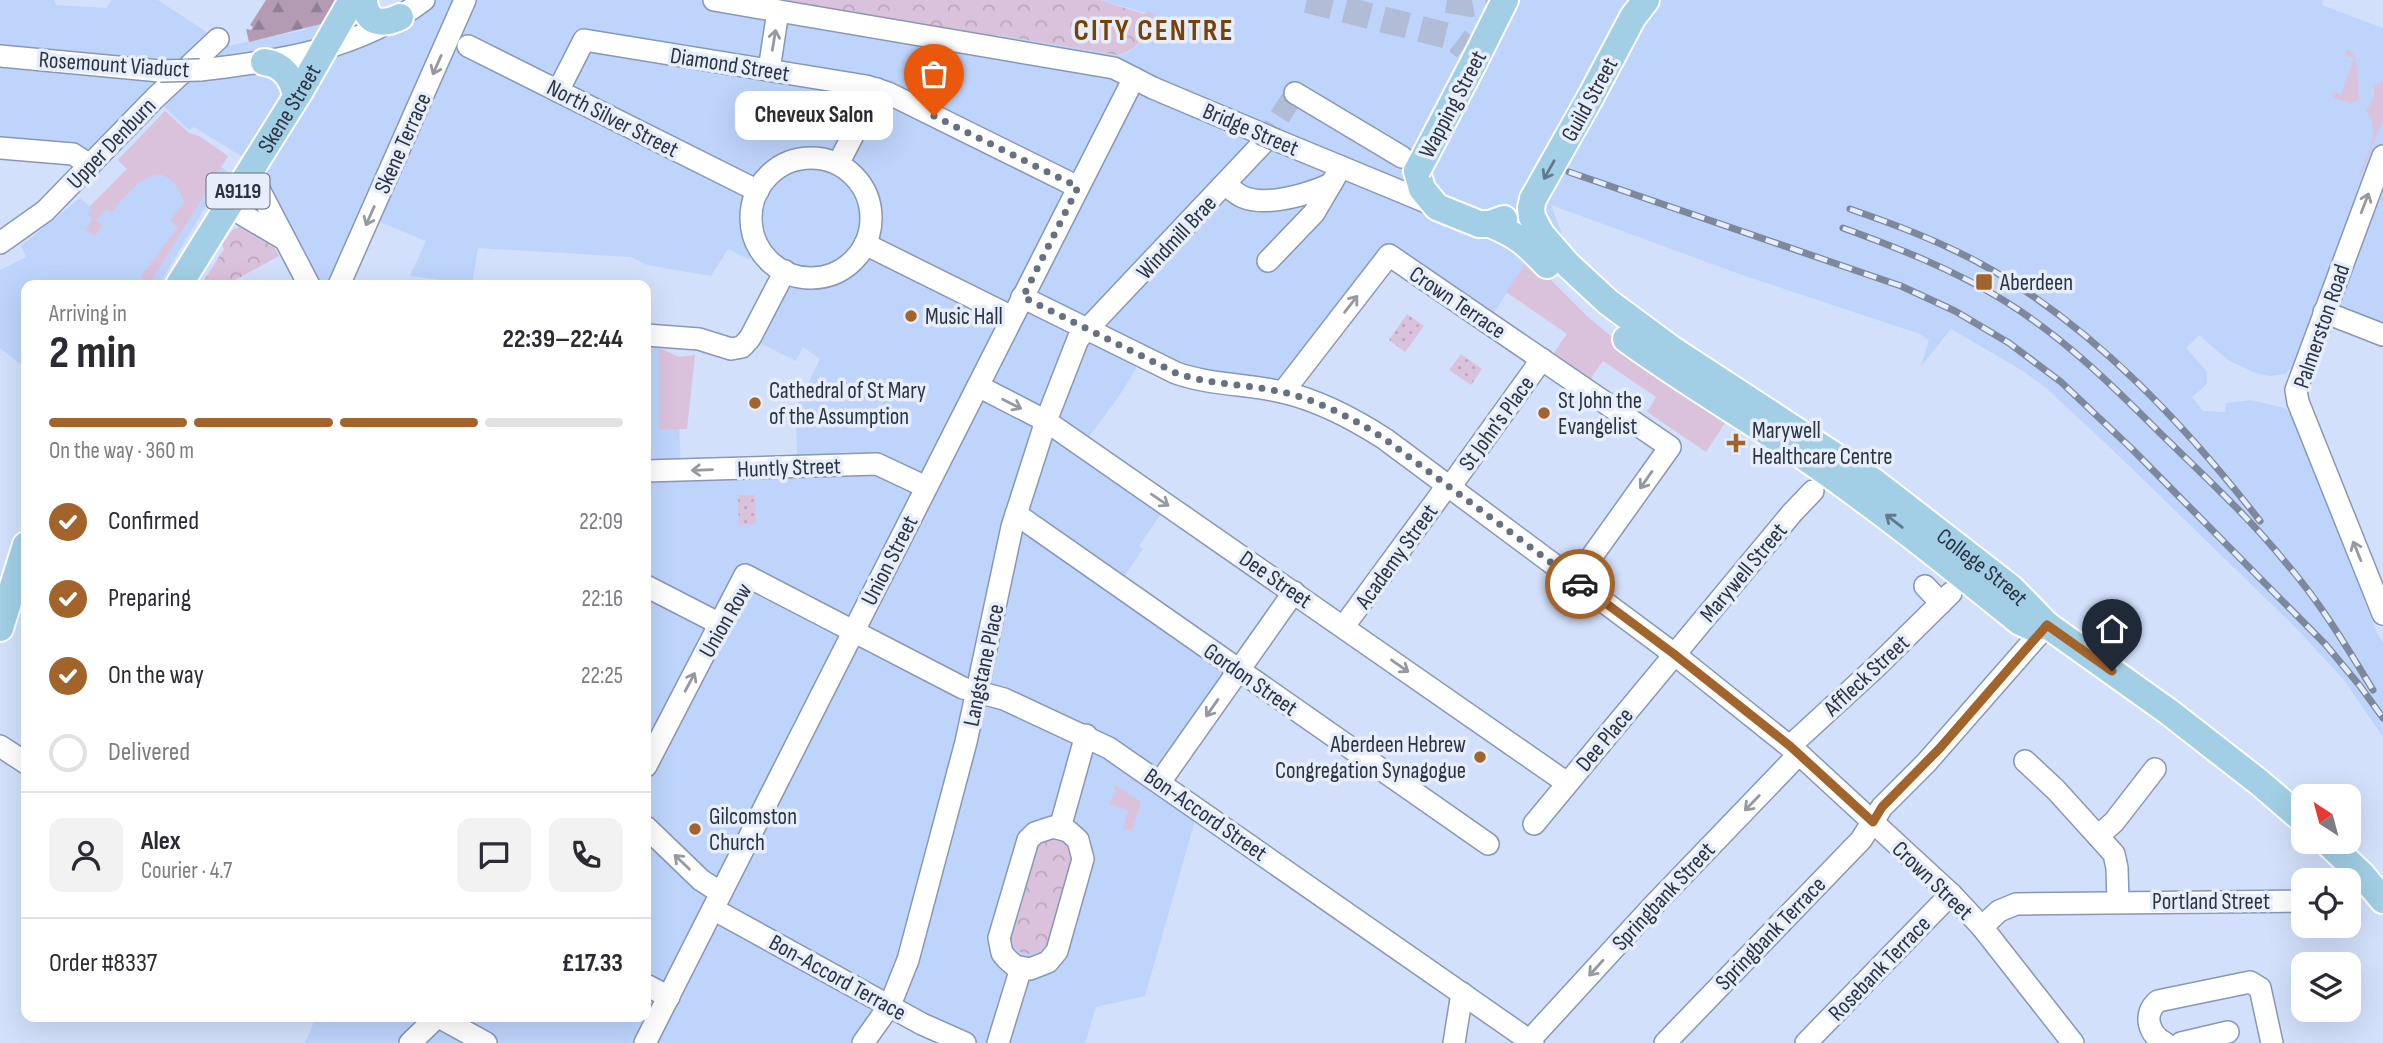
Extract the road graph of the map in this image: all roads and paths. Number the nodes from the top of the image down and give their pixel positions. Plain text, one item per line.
1 (352, 0) edge
2 (365, 0) edge
3 (424, 0) edge
4 (465, 0) edge
5 (714, 0) edge
6 (1646, 0) edge
7 (1496, 1) edge
8 (778, 11) junction
9 (400, 18) junction
10 (218, 39) dead end
11 (468, 46) dead end
12 (324, 50) junction
13 (0, 56) edge
14 (264, 62) junction
15 (769, 70) junction
16 (1135, 78) junction
17 (877, 89) junction
18 (558, 90) junction
19 (1295, 93) dead end
20 (296, 96) junction
21 (1266, 139) junction
22 (0, 148) edge
23 (2383, 156) edge
24 (838, 164) junction
25 (1410, 164) junction
26 (90, 165) junction
27 (250, 172) junction
28 (1336, 176) junction
29 (1368, 178) junction
30 (1225, 184) junction
31 (1078, 187) junction
32 (758, 191) junction
33 (1533, 199) junction
34 (228, 206) junction
35 (1437, 207) junction
36 (1500, 229) junction
37 (284, 239) junction
38 (0, 243) edge
39 (865, 244) junction
40 (1268, 261) dead end
41 (785, 271) junction
42 (181, 280) edge
43 (306, 280) edge
44 (341, 280) edge
45 (1023, 297) junction
46 (2324, 312) junction
47 (1012, 317) junction
48 (1088, 329) junction
49 (651, 335) edge
50 (2383, 335) edge
51 (1542, 359) junction
52 (978, 386) junction
53 (1283, 392) junction
54 (1046, 421) junction
55 (651, 471) edge
56 (926, 487) junction
57 (1449, 487) junction
58 (1813, 491) dead end
59 (1016, 514) junction
60 (21, 561) edge
61 (1574, 580) junction
62 (1925, 586) dead end
63 (651, 589) edge
64 (1294, 592) junction
65 (2383, 614) edge
66 (720, 624) junction
67 (2047, 625) junction
68 (1344, 626) junction
69 (0, 628) edge
70 (853, 631) junction
71 (1674, 654) junction
72 (1238, 671) junction
73 (977, 692) junction
74 (1086, 735) junction
75 (0, 746) edge
76 (1795, 750) junction
77 (651, 756) edge
78 (21, 760) edge
79 (2025, 761) dead end
80 (2155, 769) dead end
81 (1160, 782) junction
82 (1567, 783) junction
83 (2291, 809) edge
84 (1873, 822) junction
85 (1534, 824) dead end
86 (1060, 828) junction
87 (651, 832) edge
88 (2098, 836) junction
89 (1488, 844) dead end
90 (2340, 854) edge
91 (1951, 894) junction
92 (2383, 900) edge
93 (717, 901) junction
94 (2291, 901) edge
95 (2118, 902) junction
96 (1982, 927) junction
97 (1021, 968) junction
98 (651, 988) edge
99 (1462, 993) junction
100 (668, 997) junction
101 (890, 1005) junction
102 (433, 1022) edge
103 (447, 1022) edge
104 (2228, 1032) dead end
105 (1815, 1040) edge
106 (866, 1042) edge
107 (1531, 1042) edge
108 (410, 1043) edge
109 (486, 1043) edge
110 (645, 1043) edge
111 (965, 1043) edge
112 (998, 1043) edge
113 (1454, 1043) edge
114 (1665, 1043) edge
115 (2073, 1043) edge
116 (2165, 1043) edge
117 (2181, 1043) edge
118 (2272, 1043) edge

1 - 12 main road, Skene Street / A9119
2 - 9 main road
3 - 9 street, Rosemount Viaduct
4 -> 44 street, Skene Terrace
5 - 8 street, Bridge Street
6 -> 33 main road, Guild Street, bridge
7 - 25 main road, Wapping Street, bridge
15 -> 8 street
8 - 16 street, Bridge Street
9 - 12 street, Rosemount Viaduct
10 - 26 street, Upper Denburn
11 - 18 street, North Silver Street
12 - 14 street, Rosemount Viaduct
12 - 20 main road, Skene Street / A9119
13 - 14 street, Rosemount Viaduct, bridge
14 - 20 main road
15 - 17 street, Diamond Street
15 - 18 street, Diamond Street
16 - 21 street, Bridge Street
16 - 31 street, Union Street
17 - 24 street
17 - 31 street, Diamond Street
18 - 32 street, North Silver Street
19 - 25 street
20 - 27 main road, Skene Street / A9119
21 - 28 street, Bridge Street
21 - 30 street, Windmill Brae
22 - 26 street
46 -> 23 street, Palmerston Road
24 - 32 street
24 - 39 street
25 - 29 street, Bridge Street
25 - 35 main road, Wapping Street
26 - 38 street, Upper Denburn
27 - 34 main road, Skene Street / A9119
27 - 37 street
28 - 29 street, Bridge Street
28 - 30 street
28 - 40 street
29 - 35 street, Bridge Street
30 - 48 street, Windmill Brae
31 - 45 street, Union Street
32 - 41 street
33 - 36 main road
33 - 67 main road, College Street
34 - 37 street
34 - 42 main road, Skene Street / A9119
35 - 36 main road, Bridge Street
67 -> 36 main road, College Street
37 - 43 street
39 - 41 street
39 - 47 street
41 - 49 street
45 - 47 street, Union Street
45 - 48 street, Crown Street
46 - 50 street
65 -> 46 street, Palmerston Road
47 - 52 street, Union Street
48 - 53 street, Crown Street
48 - 54 street, Langstane Place
53 -> 51 street, Crown Terrace
51 - 57 street, St John's Place
51 -> 61 street, Crown Terrace
52 -> 54 street, Dee Street
52 - 56 street, Union Street
53 - 57 street, Crown Street
54 - 59 street, Langstane Place
54 -> 64 street, Dee Street
56 -> 55 street, Huntly Street
56 - 70 street, Union Street
57 - 61 street, Crown Street
57 - 68 street, Academy Street
58 - 71 street, Marywell Street
59 - 72 street, Gordon Street
59 - 73 street, Langstane Place
60 - 69 main road
61 - 71 street, Crown Street
62 - 76 street, Affleck Street
63 - 66 street
64 - 68 street, Dee Street
64 - 72 street
66 - 70 street, Union Row
77 -> 66 street, Union Row
67 - 83 main road
67 - 84 street, Springbank Terrace
68 -> 82 street, Dee Street
70 - 73 street, Bon-Accord Street
70 - 93 street, Union Street
71 - 76 street, Crown Street
71 - 82 street, Dee Place
72 -> 81 street
72 - 89 street, Gordon Street
73 - 74 street, Bon-Accord Street
73 - 101 street, Langstane Place
74 - 81 street, Bon-Accord Street
74 - 86 street
75 - 78 street
76 - 84 street, Crown Street
76 -> 107 street, Springbank Street
79 - 88 street, Portland Street
80 - 88 street
81 - 99 street, Bon-Accord Street
82 - 85 street, Dee Place
84 - 91 street, Crown Street
84 - 114 street, Springbank Terrace
86 - 97 street
86 - 97 street
93 -> 87 street, Bon-Accord Terrace
88 - 95 street, Portland Street
90 - 92 main road
91 - 96 street, Crown Street
91 - 105 street, Rosebank Terrace
93 - 100 street, Union Street
93 - 101 street, Bon-Accord Terrace
94 - 95 street, Portland Street
95 - 96 street, Portland Street
96 - 115 street, Crown Street
97 - 112 street
98 - 100 street
99 - 107 street, Bon-Accord Street
99 - 113 street
100 - 110 street, Union Street
101 - 106 street, Langstane Place
101 - 111 street, Bon-Accord Terrace
102 - 108 street
103 - 109 street
104 - 117 street
116 - 118 street

